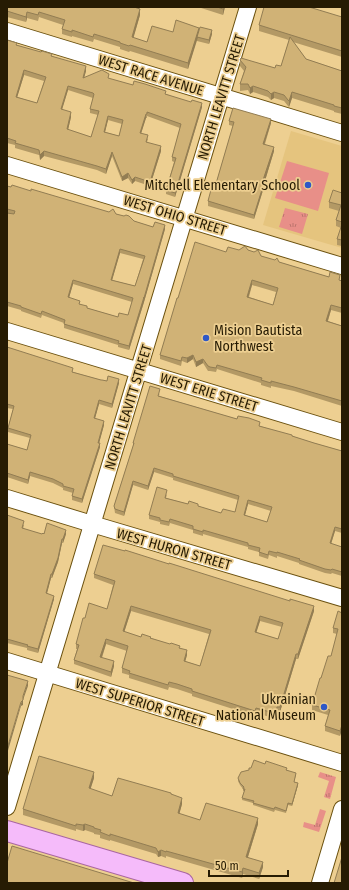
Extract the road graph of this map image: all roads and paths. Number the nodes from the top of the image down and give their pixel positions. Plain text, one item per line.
1 (248, 7) edge
2 (7, 31) edge
3 (221, 97) junction
4 (342, 133) edge
5 (7, 165) edge
6 (184, 218) junction
7 (342, 266) edge
8 (7, 331) edge
9 (139, 370) junction
10 (342, 432) edge
11 (7, 498) edge
12 (92, 524) junction
13 (342, 598) edge
14 (7, 661) edge
15 (47, 673) junction
16 (342, 763) edge
17 (7, 807) edge
18 (342, 809) edge
19 (7, 831) edge
20 (183, 883) edge
21 (320, 883) edge

1 - 3 street, NORTH LEAVITT STREET
2 - 3 street, WEST RACE AVENUE
3 - 4 street, WEST RACE AVENUE
3 - 6 street, NORTH LEAVITT STREET
5 - 6 street, WEST OHIO STREET
6 - 7 street, WEST OHIO STREET
6 - 9 street, NORTH LEAVITT STREET
8 - 9 street, WEST ERIE STREET
9 - 10 street, WEST ERIE STREET
9 - 12 street, NORTH LEAVITT STREET
11 - 12 street, WEST HURON STREET
12 - 13 street, WEST HURON STREET
12 - 15 street, NORTH LEAVITT STREET
14 - 15 street, WEST SUPERIOR STREET
15 - 16 street, WEST SUPERIOR STREET
15 - 17 street, NORTH LEAVITT STREET
18 - 21 street
19 - 20 main road

